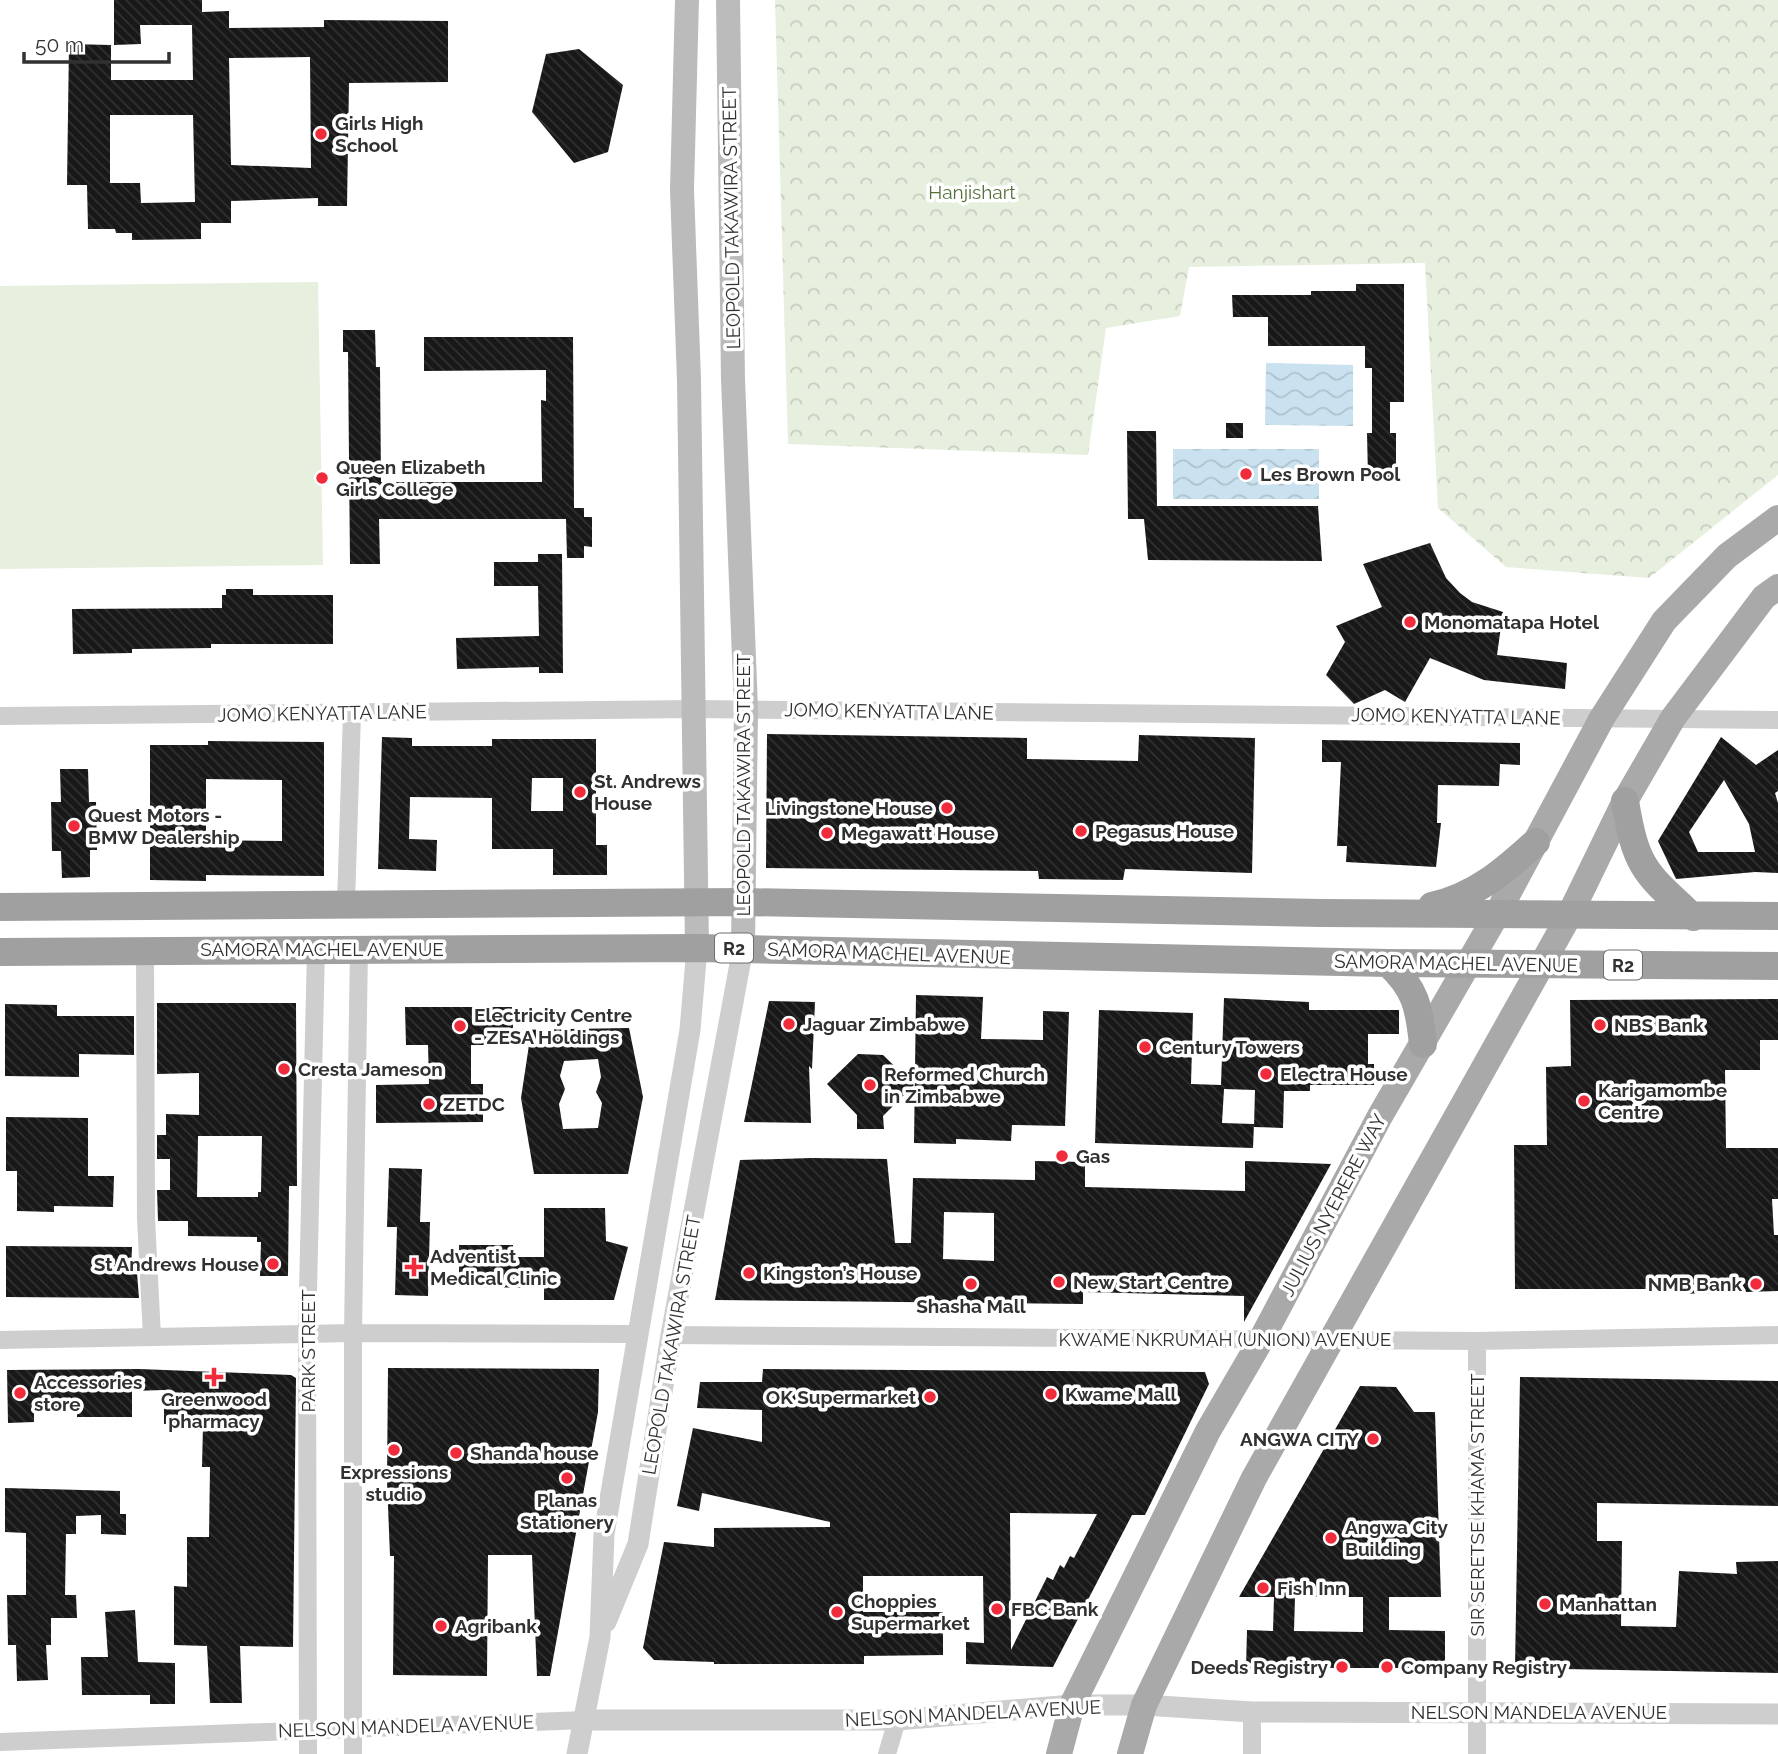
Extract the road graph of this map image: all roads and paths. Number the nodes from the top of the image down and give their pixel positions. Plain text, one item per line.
1 (687, 0) edge
2 (728, 0) edge
3 (1778, 518) edge
4 (1778, 587) edge
5 (695, 709) junction
6 (746, 709) junction
7 (352, 713) junction
8 (0, 716) edge
9 (1602, 718) junction
10 (1673, 718) junction
11 (1778, 720) edge
12 (1625, 802) junction
13 (1536, 842) junction
14 (697, 902) junction
15 (744, 902) junction
16 (346, 904) junction
17 (0, 907) edge
18 (1402, 913) junction
19 (1497, 914) junction
20 (1569, 916) junction
21 (1778, 916) edge
22 (1693, 917) junction
23 (316, 948) junction
24 (359, 948) junction
25 (697, 948) junction
26 (743, 948) junction
27 (145, 951) junction
28 (0, 953) edge
29 (1388, 963) junction
30 (1469, 964) junction
31 (1542, 965) junction
32 (1778, 967) edge
33 (1423, 1044) junction
34 (353, 1333) junction
35 (307, 1334) junction
36 (636, 1334) junction
37 (671, 1335) junction
38 (1778, 1335) edge
39 (152, 1337) junction
40 (1333, 1339) junction
41 (0, 1340) edge
42 (1261, 1340) junction
43 (1477, 1341) junction
44 (600, 1637) junction
45 (1072, 1705) junction
46 (1144, 1705) junction
47 (1477, 1711) junction
48 (1252, 1712) junction
49 (1778, 1714) edge
50 (585, 1720) junction
51 (897, 1720) junction
52 (352, 1727) junction
53 (309, 1729) junction
54 (0, 1741) edge
55 (308, 1754) edge
56 (353, 1754) edge
57 (577, 1754) edge
58 (887, 1754) edge
59 (1059, 1754) edge
60 (1130, 1754) edge
61 (1252, 1754) edge
62 (1477, 1754) edge

1 - 5 main road, LEOPOLD TAKAWIRA STREET
2 - 6 main road, LEOPOLD TAKAWIRA STREET
3 - 9 main road, JULIUS NYERERE WAY
4 - 10 main road
5 - 6 street, JOMO KENYATTA LANE
5 - 7 street, JOMO KENYATTA LANE
5 - 14 main road, LEOPOLD TAKAWIRA STREET
6 - 9 street, JOMO KENYATTA LANE
6 - 15 main road, LEOPOLD TAKAWIRA STREET
7 - 8 street, JOMO KENYATTA LANE
7 - 16 street
9 - 10 street, JOMO KENYATTA LANE
9 - 13 main road, JULIUS NYERERE WAY
10 - 11 street, JOMO KENYATTA LANE
10 - 12 main road
12 - 20 main road
12 - 22 highway
13 - 18 highway
13 - 19 main road, JULIUS NYERERE WAY
14 - 15 highway
14 - 16 highway
14 - 25 main road, LEOPOLD TAKAWIRA STREET
15 - 18 highway
15 - 26 main road, LEOPOLD TAKAWIRA STREET
16 - 17 highway
18 - 19 highway
19 - 20 highway
19 - 30 main road, JULIUS NYERERE WAY
20 - 22 highway
20 - 31 main road
21 - 22 highway
23 - 24 highway, SAMORA MACHEL AVENUE / R2
23 - 27 highway, SAMORA MACHEL AVENUE / R2
23 - 35 street, PARK STREET
24 - 25 highway, SAMORA MACHEL AVENUE / R2
24 - 34 street
25 - 26 highway, SAMORA MACHEL AVENUE / R2
25 - 36 street, LEOPOLD TAKAWIRA STREET
26 - 29 highway, SAMORA MACHEL AVENUE / R2
26 - 37 street, LEOPOLD TAKAWIRA STREET
27 - 28 highway, SAMORA MACHEL AVENUE / R2
27 - 39 street
29 - 30 highway, SAMORA MACHEL AVENUE / R2
29 - 33 highway
30 - 31 highway, SAMORA MACHEL AVENUE / R2
30 - 33 main road, JULIUS NYERERE WAY
31 - 32 highway, SAMORA MACHEL AVENUE / R2
31 - 40 main road
33 - 42 main road, JULIUS NYERERE WAY
34 - 35 street
34 - 36 street
34 - 52 street
35 - 39 street
35 - 53 street, PARK STREET
36 - 44 street, LEOPOLD TAKAWIRA STREET
37 - 42 street, KWAME NKRUMAH (UNION) AVENUE
37 - 44 street, LEOPOLD TAKAWIRA STREET
38 - 43 street, KWAME NKRUMAH (UNION) AVENUE
39 - 41 street
40 - 42 street, KWAME NKRUMAH (UNION) AVENUE
40 - 43 street, KWAME NKRUMAH (UNION) AVENUE
40 - 46 main road
42 - 45 main road, JULIUS NYERERE WAY
43 - 47 street, SIR SERETSE KHAMA STREET
44 - 50 street, LEOPOLD TAKAWIRA STREET
45 - 46 street, NELSON MANDELA AVENUE
45 - 51 street, NELSON MANDELA AVENUE
45 - 59 main road, JULIUS NYERERE WAY
46 - 48 street, NELSON MANDELA AVENUE
46 - 60 main road
47 - 48 street, NELSON MANDELA AVENUE
47 - 49 street, NELSON MANDELA AVENUE
47 - 62 street, SIR SERETSE KHAMA STREET
48 - 61 street
50 - 51 street, NELSON MANDELA AVENUE
50 - 52 street, NELSON MANDELA AVENUE
50 - 57 street, LEOPOLD TAKAWIRA STREET
51 - 58 street
52 - 53 street, NELSON MANDELA AVENUE
52 - 56 street
53 - 54 street, NELSON MANDELA AVENUE
53 - 55 street, PARK STREET

